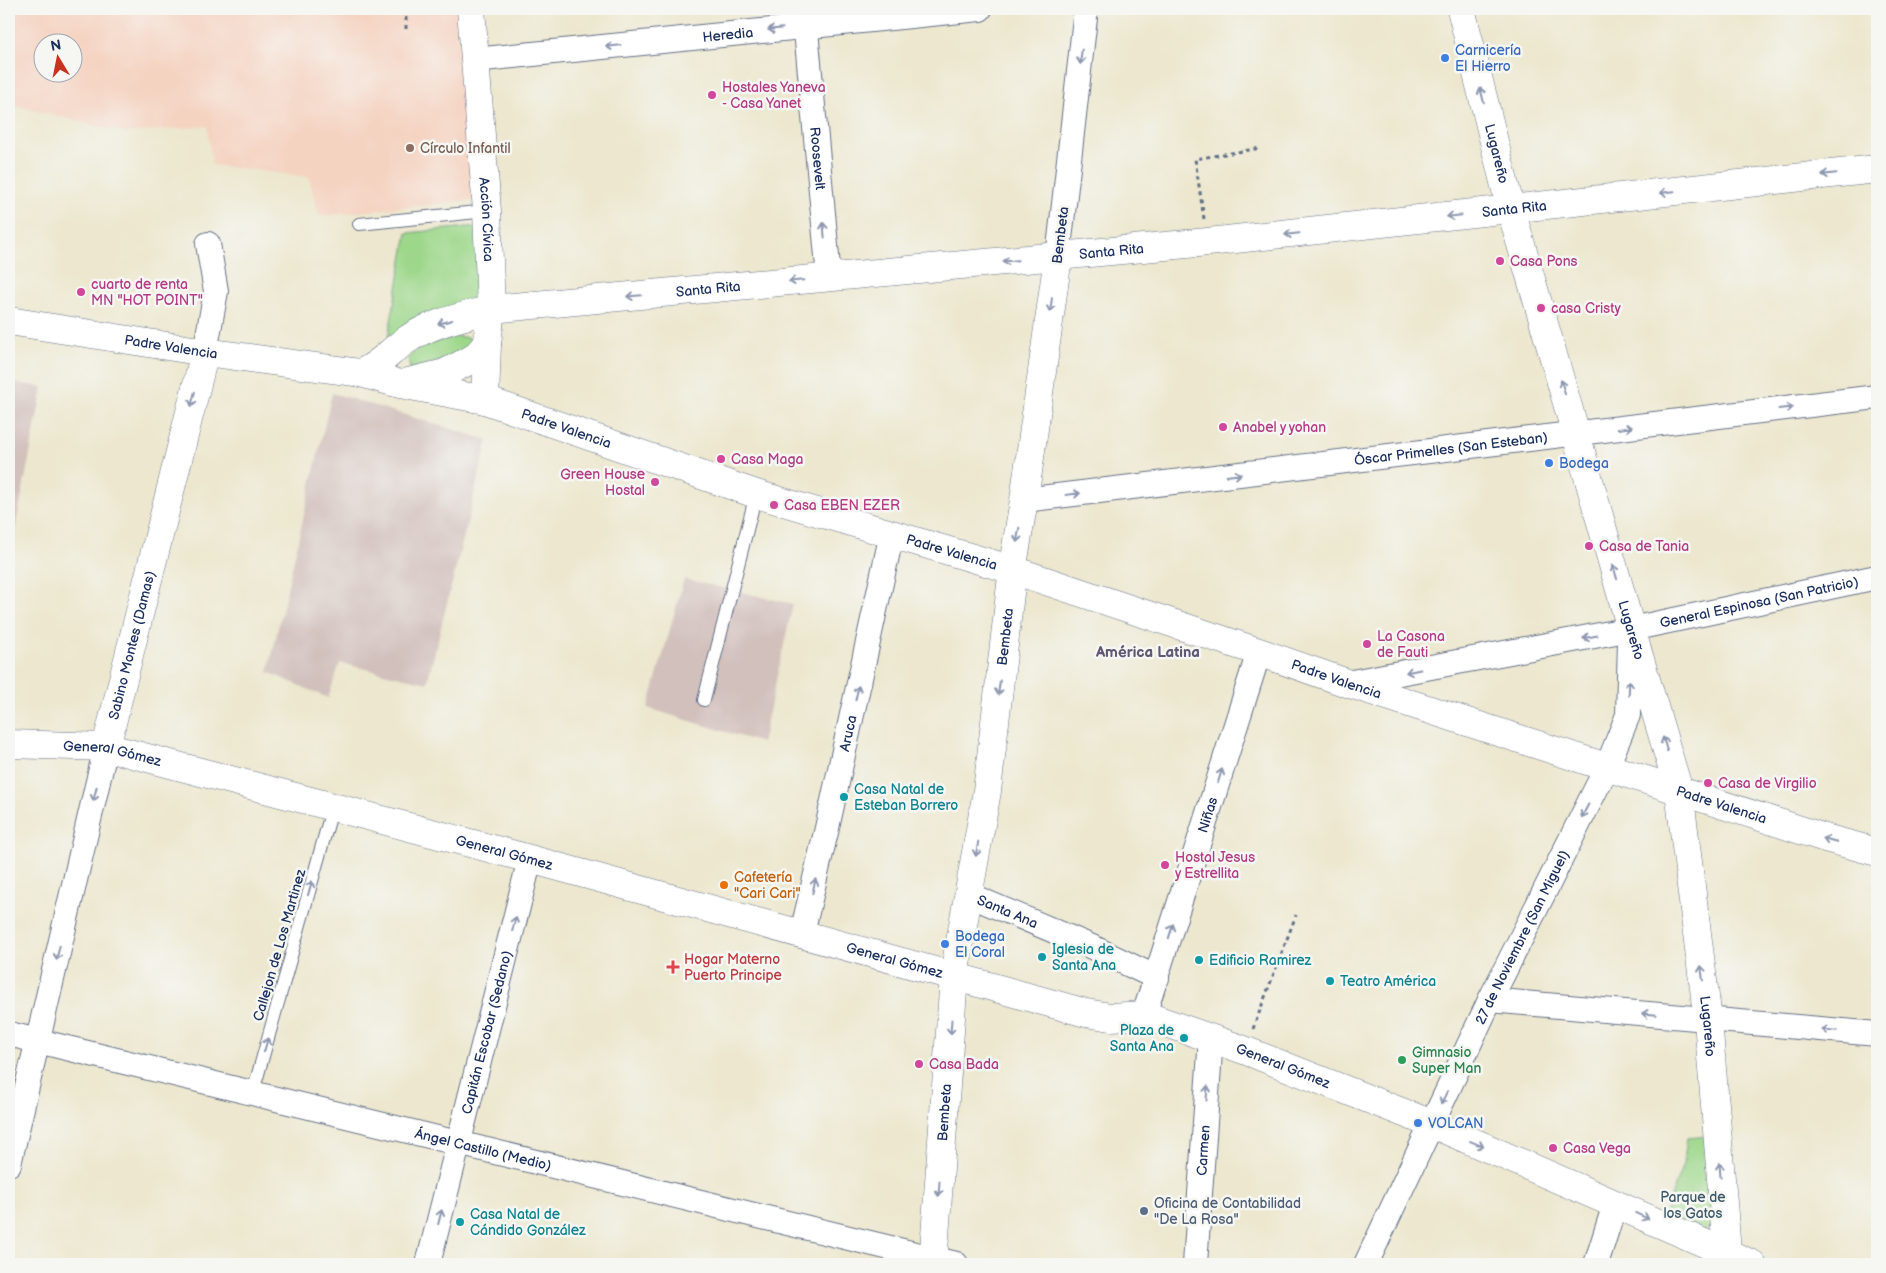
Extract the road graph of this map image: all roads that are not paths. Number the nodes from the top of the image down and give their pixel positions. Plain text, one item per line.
1 (471, 9) edge
2 (980, 9) edge
3 (1086, 9) edge
4 (1461, 9) edge
5 (805, 17) edge
6 (474, 60) junction
7 (1877, 169) edge
8 (1511, 210) junction
9 (486, 211) junction
10 (359, 224) dead end
11 (208, 244) dead end
12 (1058, 257) junction
13 (829, 278) junction
14 (491, 309) junction
15 (9, 321) edge
16 (487, 344) junction
17 (205, 352) junction
18 (362, 373) junction
19 (400, 384) junction
20 (1877, 397) edge
21 (485, 400) junction
22 (1576, 434) junction
23 (756, 494) junction
24 (1024, 500) junction
25 (892, 533) junction
26 (1013, 570) junction
27 (1877, 577) edge
28 (1631, 629) junction
29 (1259, 652) junction
30 (1347, 683) junction
31 (704, 700) dead end
32 (9, 744) edge
33 (106, 747) junction
34 (1607, 767) junction
35 (1679, 791) junction
36 (333, 806) junction
37 (1877, 852) edge
38 (530, 860) junction
39 (970, 894) junction
40 (802, 934) junction
41 (955, 978) junction
42 (1157, 978) junction
43 (1490, 1000) junction
44 (1144, 1015) junction
45 (1708, 1020) junction
46 (9, 1034) edge
47 (1877, 1034) edge
48 (1210, 1038) junction
49 (38, 1040) junction
50 (253, 1092) junction
51 (1432, 1124) junction
52 (458, 1142) junction
53 (9, 1164) edge
54 (1615, 1204) junction
55 (1724, 1224) junction
56 (1699, 1241) junction
57 (1727, 1259) edge
58 (941, 1262) edge
59 (428, 1264) edge
60 (1195, 1264) edge
61 (1366, 1264) edge
62 (1596, 1264) edge
63 (1752, 1264) edge

1 - 6 street, Acción Cívica
2 - 5 street, Heredia
3 -> 12 street, Bembeta
8 -> 4 street, Lugareño
5 -> 6 street, Heredia
13 -> 5 street, Roosevelt
6 - 9 street, Acción Cívica
7 -> 8 street, Santa Rita
8 -> 12 street, Santa Rita
22 -> 8 street, Lugareño
9 - 10 lane
9 - 14 street, Acción Cívica
11 - 17 street, Sabino Montes (Damas)
12 -> 13 street, Santa Rita
12 -> 24 street, Bembeta
13 -> 14 street, Santa Rita
14 - 16 street, Acción Cívica
14 -> 18 street, Santa Rita
15 - 17 street, Padre Valencia
16 - 19 street
16 - 21 street, Acción Cívica
17 - 18 street, Padre Valencia
17 -> 33 street, Sabino Montes (Damas)
18 - 19 street, Padre Valencia
19 - 21 street, Padre Valencia
22 -> 20 street, Óscar Primelles (San Esteban)
21 - 23 street, Padre Valencia
24 -> 22 street, Óscar Primelles (San Esteban)
28 -> 22 street, Lugareño
23 - 25 street, Padre Valencia
23 - 31 lane
24 -> 26 street, Bembeta
25 - 26 street, Padre Valencia
40 -> 25 street, Aruca
26 - 29 street, Padre Valencia
26 -> 39 street, Bembeta
27 - 28 street, General Espinosa (San Patricio)
28 -> 30 street, General Espinosa (San Patricio)
34 -> 28 street, 27 de Noviembre (San Miguel)
35 -> 28 street, Lugareño
29 - 30 street, Padre Valencia
42 -> 29 street, Niñas
30 - 34 street, Padre Valencia
32 - 33 street, General Gómez
33 - 36 street, General Gómez
33 -> 49 street, Sabino Montes (Damas)
34 - 35 street, Padre Valencia
34 -> 43 street, 27 de Noviembre (San Miguel)
37 -> 35 street, Padre Valencia
45 -> 35 street, Lugareño
36 - 38 street, General Gómez
50 -> 36 lane, Callejon de Los Martinez
38 - 40 street, General Gómez
52 -> 38 street, Capitán Escobar (Sedano)
39 - 41 street, Bembeta
39 - 42 street, Santa Ana
40 - 41 street, General Gómez
41 - 44 street, General Gómez
41 -> 58 street, Bembeta
42 - 44 street
45 -> 43 street
43 -> 51 street, 27 de Noviembre (San Miguel)
44 - 48 street, General Gómez
47 -> 45 street
55 -> 45 street, Lugareño
46 - 49 street, Ángel Castillo (Medio)
48 - 51 street, General Gómez
60 -> 48 street, Carmen
49 - 50 street, Ángel Castillo (Medio)
49 - 53 street, Sabino Montes (Damas)
50 - 52 street, Ángel Castillo (Medio)
51 -> 54 street, General Gómez
51 - 61 street, 27 de Noviembre (San Miguel)
52 - 58 street, Ángel Castillo (Medio)
59 -> 52 street, Capitán Escobar (Sedano)
54 -> 56 street, General Gómez
54 - 62 street
55 - 56 street
55 - 57 street, Lugareño
56 - 57 street, General Gómez
57 - 63 street, General Gómez

